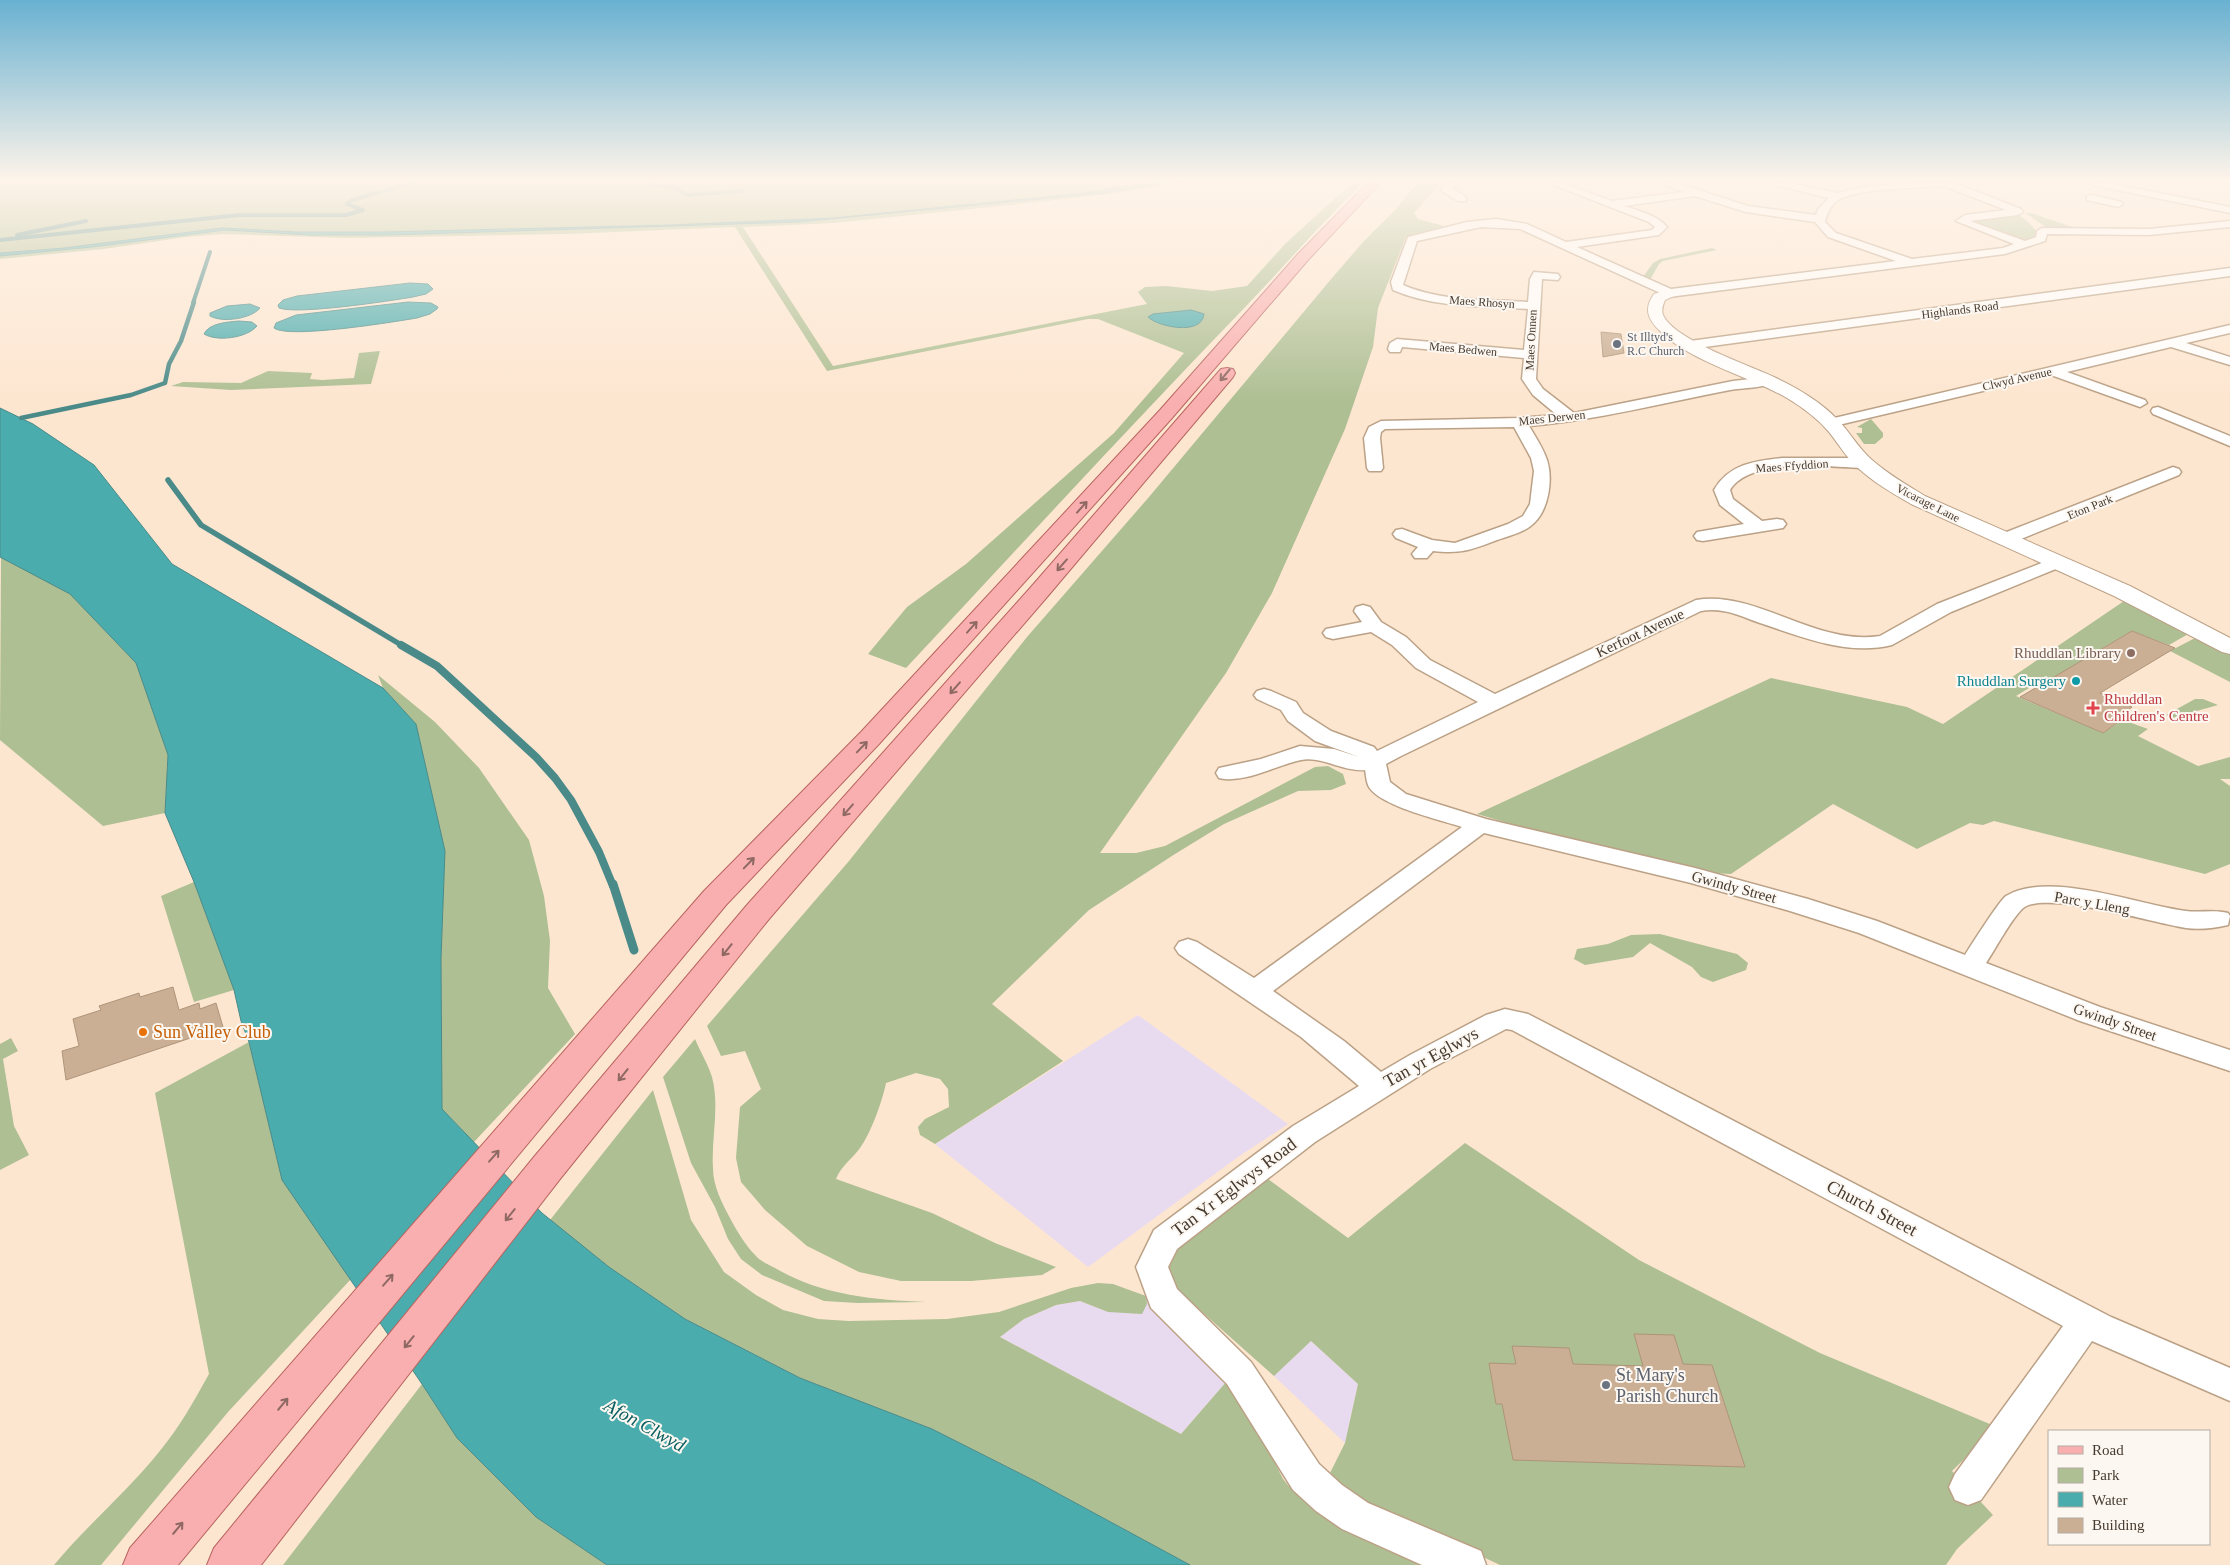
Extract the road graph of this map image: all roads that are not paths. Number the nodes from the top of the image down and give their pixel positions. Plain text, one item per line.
1 (1305, 255) edge
2 (1328, 255) edge
3 (1406, 255) edge
4 (1586, 255) edge
5 (1889, 255) edge
6 (1972, 255) edge
7 (1912, 263) junction
8 (2230, 272) edge
9 (1545, 274) dead end
10 (1668, 293) junction
11 (1533, 306) junction
12 (2230, 328) edge
13 (1379, 342) dead end
14 (2172, 343) junction
15 (1690, 345) junction
16 (1530, 355) junction
17 (2230, 361) edge
18 (2052, 371) junction
19 (1767, 381) junction
20 (1570, 418) junction
21 (1518, 422) junction
22 (1830, 423) junction
23 (2230, 441) edge
24 (1864, 463) junction
25 (1375, 468) dead end
26 (2174, 472) dead end
27 (1777, 524) dead end
28 (1758, 527) junction
29 (1402, 534) dead end
30 (1703, 536) dead end
31 (2005, 539) junction
32 (2057, 562) junction
33 (1333, 633) dead end
34 (2230, 647) edge
35 (1264, 695) dead end
36 (1493, 702) junction
37 (1374, 762) junction
38 (1227, 773) dead end
39 (1480, 825) junction
40 (2219, 919) dead end
41 (1188, 948) dead end
42 (1970, 967) junction
43 (1254, 991) junction
44 (1518, 1021) joint
45 (2230, 1061) edge
46 (1378, 1087) junction
47 (2086, 1321) junction
48 (2230, 1385) edge
49 (1968, 1488) dead end
50 (147, 1565) edge
51 (231, 1565) edge
52 (1467, 1565) edge

50 -> 1 main road
2 -> 51 main road
3 - 11 street, Maes Rhosyn
4 - 10 street
5 - 7 street
6 - 7 street
7 - 10 street
8 - 15 street, Highlands Road
9 - 11 street, Maes Onnen
10 - 15 street, Vicarage Lane
11 - 16 street, Maes Onnen
12 - 14 street, Clwyd Avenue
13 - 16 street, Maes Bedwen
14 - 17 street
14 - 18 street, Clwyd Avenue
15 - 19 street, Vicarage Lane
16 - 20 street, Maes Onnen
18 - 22 street, Clwyd Avenue
18 - 23 street
19 - 20 street, Maes Derwen
19 - 22 street, Vicarage Lane
20 - 21 street, Maes Derwen
21 - 25 street, Maes Derwen
21 - 29 street
22 - 24 street, Vicarage Lane
24 - 28 street, Maes Ffyddion
24 - 31 street, Vicarage Lane
26 - 31 street, Eton Park
27 - 28 street
28 - 30 street
31 - 32 street, Vicarage Lane
32 - 34 street, Vicarage Lane
32 - 36 street, Kerfoot Avenue
33 - 36 street
35 - 37 street
36 - 37 street, Kerfoot Avenue
37 - 38 street, Kerfoot Avenue
37 - 39 street, Gwindy Street
39 - 42 street, Gwindy Street
39 - 43 street
40 - 42 street, Parc y Lleng
41 - 43 street, Tan yr Eglwys
42 - 45 street, Gwindy Street
43 - 46 street, Tan yr Eglwys
44 - 46 street, Tan yr Eglwys
44 - 47 street, Church Street
46 - 52 street, Tan Yr Eglwys Road
47 - 48 street, Church Street
47 - 49 street

